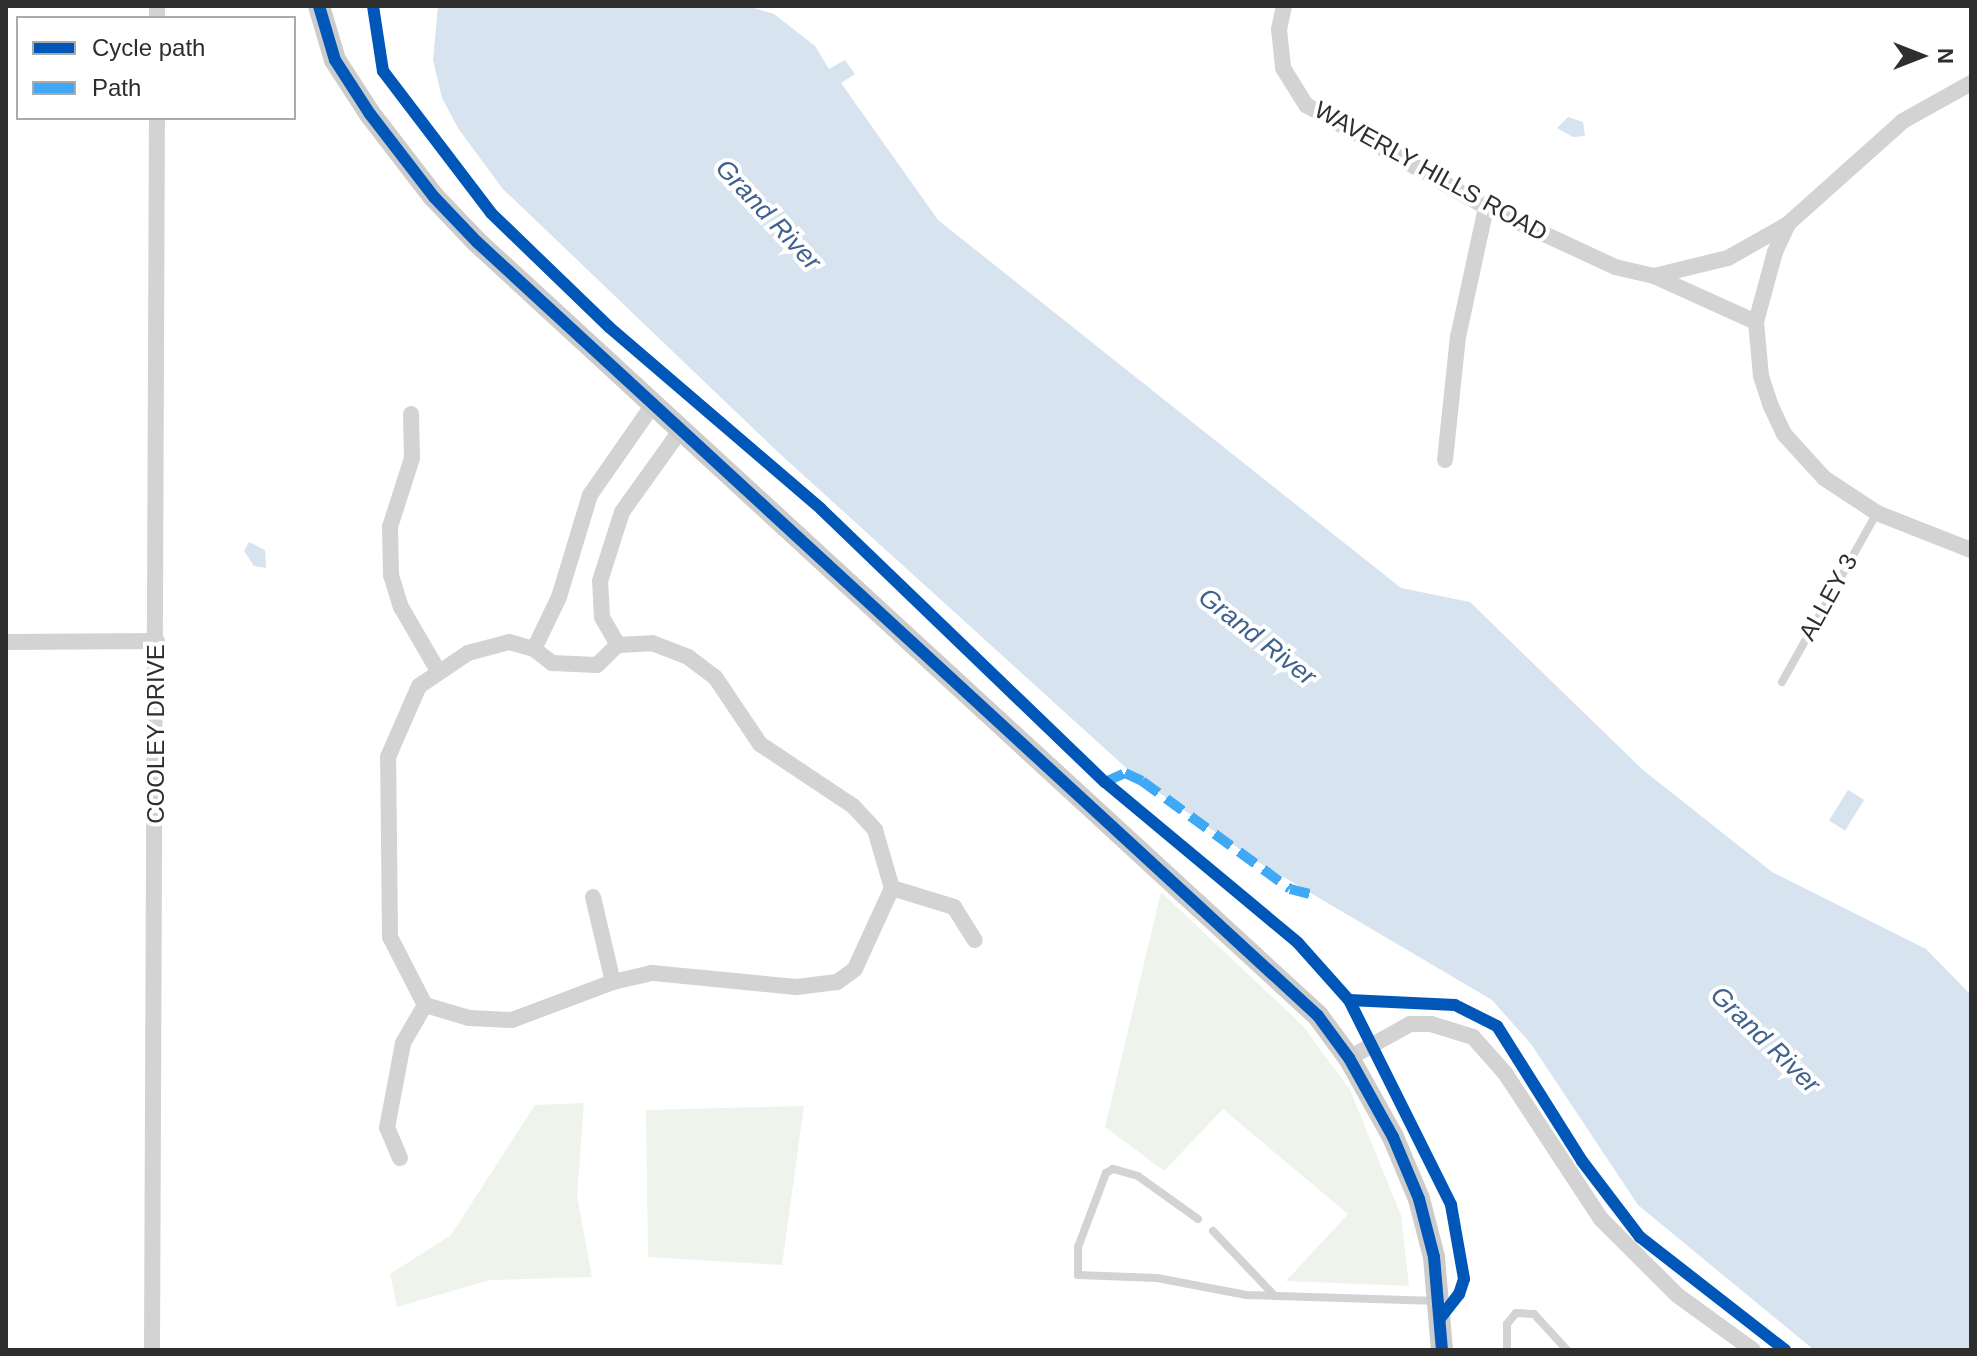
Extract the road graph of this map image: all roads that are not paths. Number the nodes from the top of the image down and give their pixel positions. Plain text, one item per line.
1 (319, 6) edge
2 (1284, 6) edge
3 (1971, 83) edge
4 (157, 120) edge
5 (1486, 207) junction
6 (1788, 224) junction
7 (1654, 276) junction
8 (1756, 322) junction
9 (652, 406) junction
10 (411, 414) dead end
11 (680, 431) junction
12 (1445, 460) dead end
13 (1877, 513) junction
14 (1971, 550) edge
15 (157, 641) junction
16 (6, 642) edge
17 (618, 645) junction
18 (534, 649) junction
19 (437, 669) junction
20 (1782, 682) dead end
21 (892, 888) junction
22 (593, 897) dead end
23 (975, 940) dead end
24 (613, 982) junction
25 (425, 1005) junction
26 (1349, 1058) junction
27 (400, 1158) dead end
28 (1198, 1219) dead end
29 (1213, 1231) dead end
30 (1275, 1296) junction
31 (1439, 1301) junction
32 (152, 1350) edge
33 (1442, 1350) edge
34 (1507, 1350) edge
35 (1567, 1350) edge
36 (1753, 1350) edge

1 - 9 street
2 - 5 street, WAVERLY HILLS ROAD
3 - 6 street
4 - 15 street, COOLEY DRIVE
5 - 7 street, WAVERLY HILLS ROAD
5 - 12 street
6 - 7 street, WAVERLY HILLS ROAD
6 - 8 street
7 - 8 street, WAVERLY HILLS ROAD
8 - 13 street
9 - 11 street
9 - 18 street
10 - 19 street
11 - 17 street
11 - 26 street
13 - 14 street
13 - 20 lane, ALLEY 3
15 - 16 street
15 - 32 street, COOLEY DRIVE
17 - 18 street
17 - 21 street
18 - 19 street
19 - 25 street
21 - 23 street
21 - 24 street
22 - 24 street
24 - 25 street
25 - 27 street
26 - 31 street
26 - 36 street
28 - 30 lane
29 - 30 lane
30 - 31 lane
31 - 33 street
34 - 35 lane

